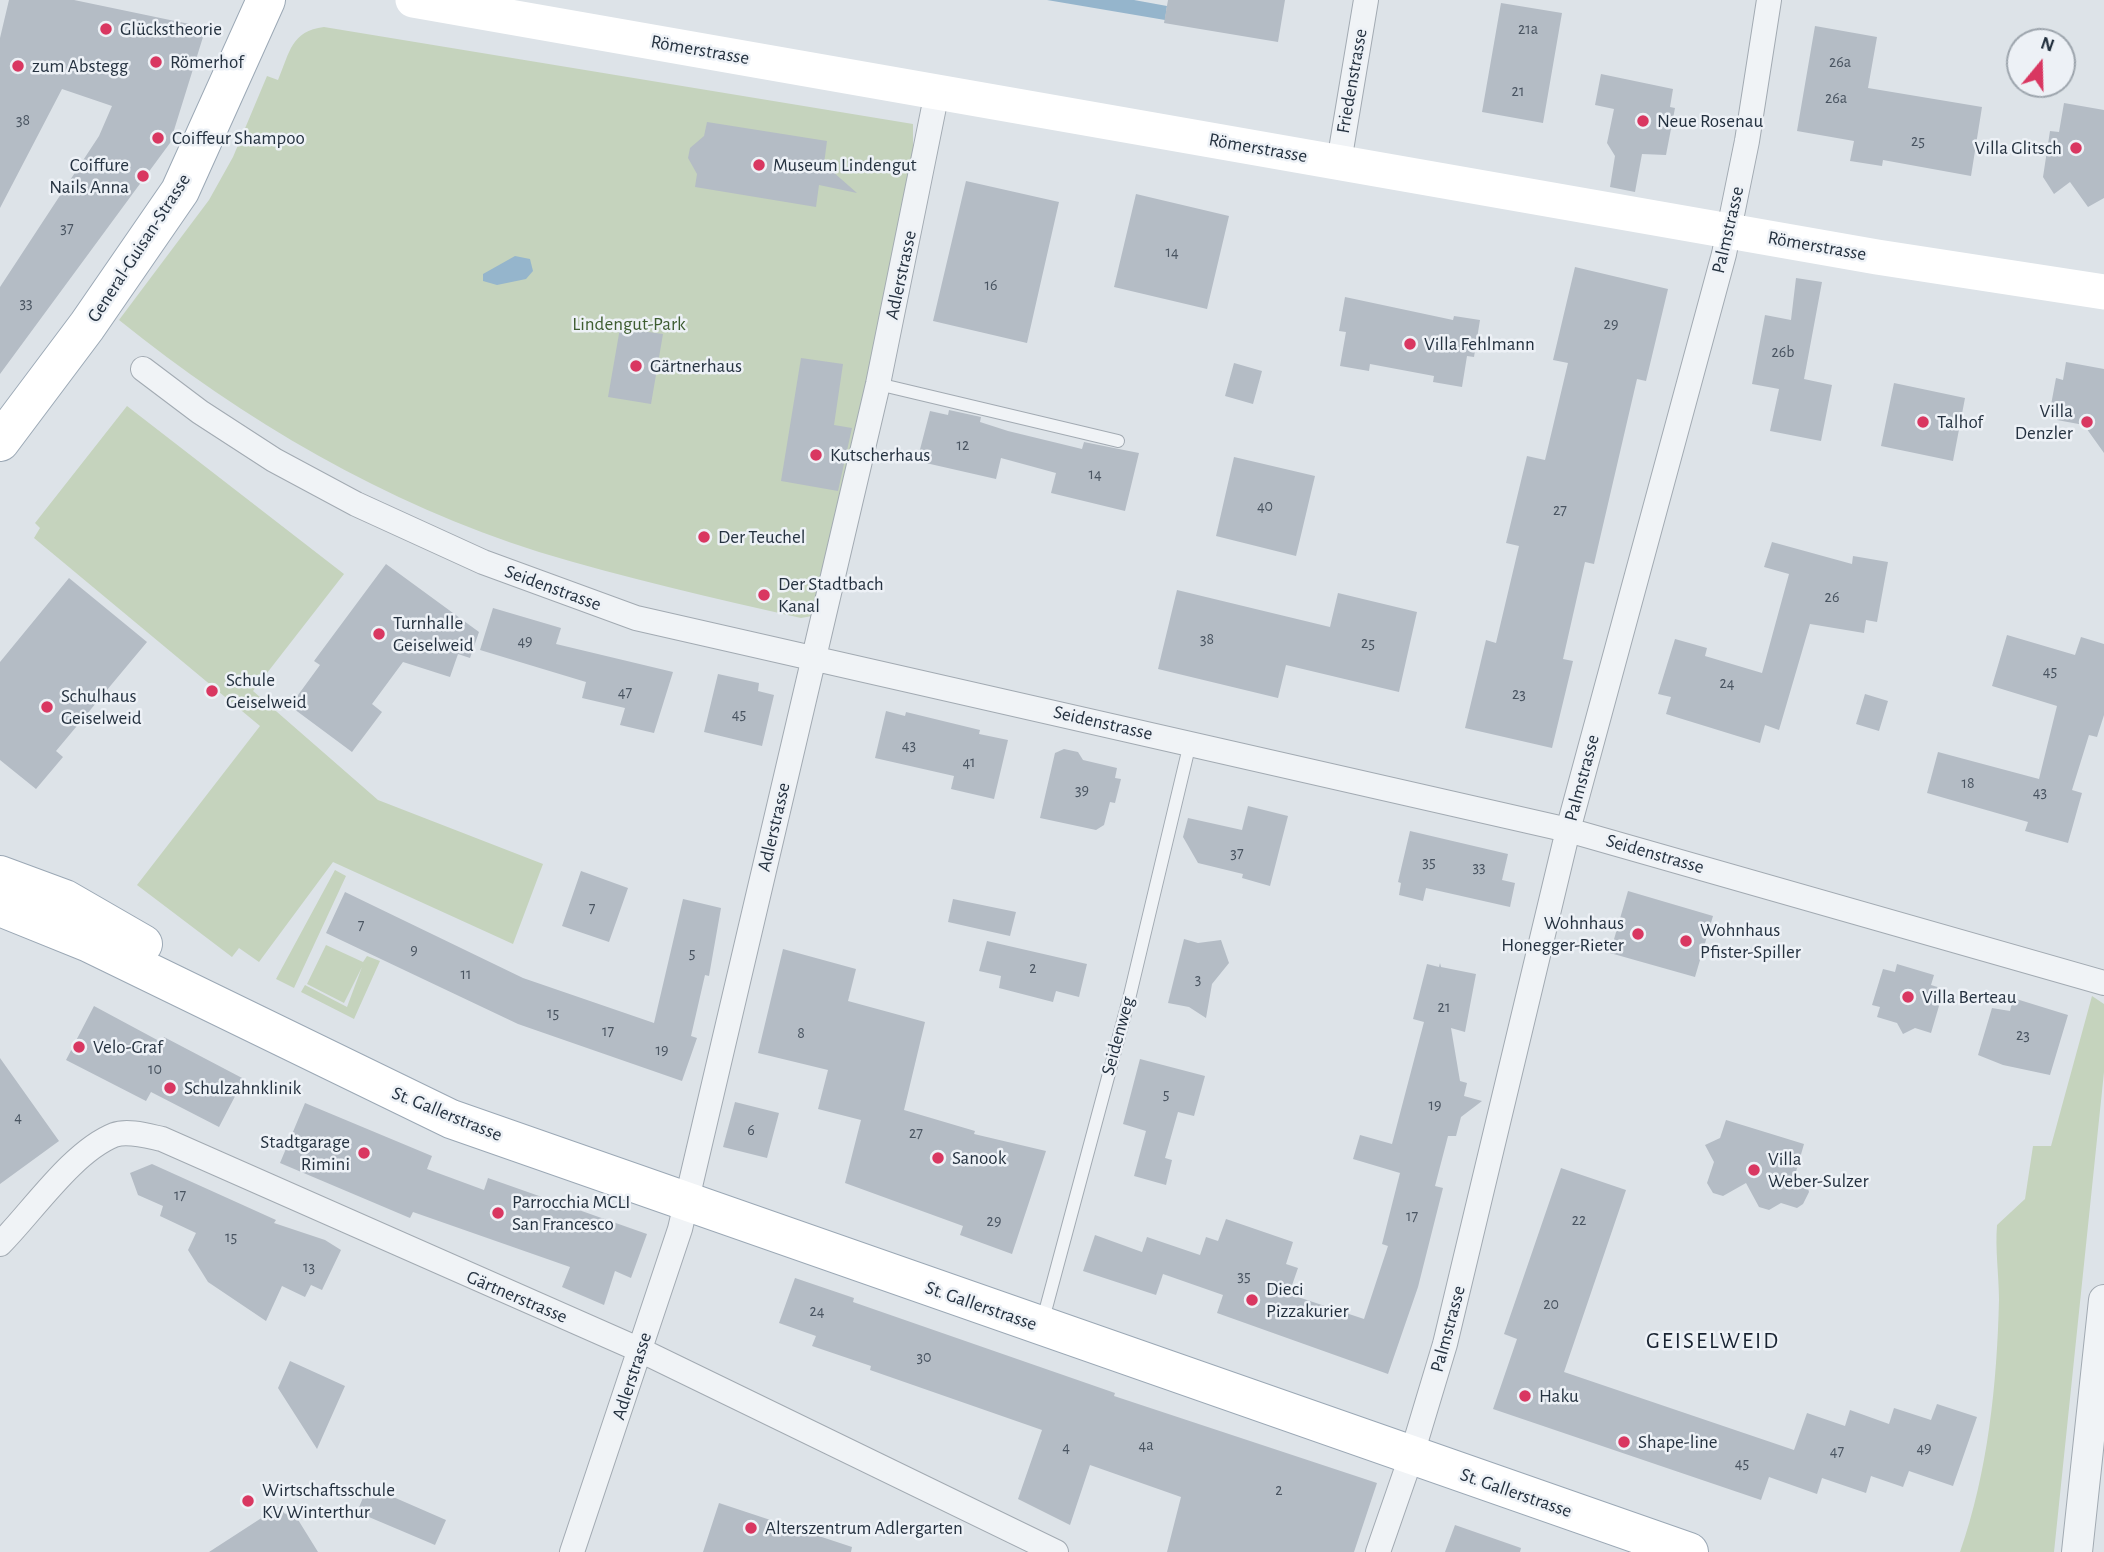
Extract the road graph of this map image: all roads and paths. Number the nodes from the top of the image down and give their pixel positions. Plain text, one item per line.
1 (413, 0) edge
2 (1366, 0) edge
3 (1769, 0) edge
4 (261, 3) edge
5 (937, 92) junction
6 (1339, 162) junction
7 (1729, 231) junction
8 (2104, 292) edge
9 (143, 369) dead end
10 (878, 384) junction
11 (1118, 441) dead end
12 (0, 442) edge
13 (815, 657) junction
14 (1190, 743) junction
15 (1568, 830) junction
16 (0, 875) edge
17 (0, 907) edge
18 (2104, 983) edge
19 (281, 1038) junction
20 (686, 1202) junction
21 (0, 1244) edge
22 (2104, 1300) edge
23 (1040, 1327) junction
24 (640, 1350) junction
25 (1412, 1457) junction
26 (572, 1552) edge
27 (1056, 1552) edge
28 (1378, 1552) edge
29 (1689, 1552) edge
30 (2077, 1552) edge

1 - 5 main road, Römerstrasse
2 - 6 street, Friedenstrasse
3 - 7 street, Palmstrasse
4 - 12 main road, General-Guisan-Strasse
5 - 6 main road, Römerstrasse
5 - 10 street, Adlerstrasse
6 - 7 main road, Römerstrasse
7 - 8 main road, Römerstrasse
7 - 15 street, Palmstrasse
9 - 13 street, Seidenstrasse
10 - 11 lane
10 - 13 street, Adlerstrasse
13 - 14 street, Seidenstrasse
13 - 20 street, Adlerstrasse
14 - 15 street, Seidenstrasse
14 - 23 lane, Seidenweg
15 - 18 street, Seidenstrasse
15 - 25 street, Palmstrasse
16 - 19 main road, St. Gallerstrasse
17 - 19 main road, St. Gallerstrasse
19 - 20 main road, St. Gallerstrasse
20 - 23 main road, St. Gallerstrasse
20 - 24 street, Adlerstrasse
21 - 24 street, Gärtnerstrasse
22 - 30 street
23 - 25 main road, St. Gallerstrasse
24 - 26 street, Adlerstrasse
24 - 27 street, Gärtnerstrasse
25 - 28 street, Palmstrasse
25 - 29 main road, St. Gallerstrasse

